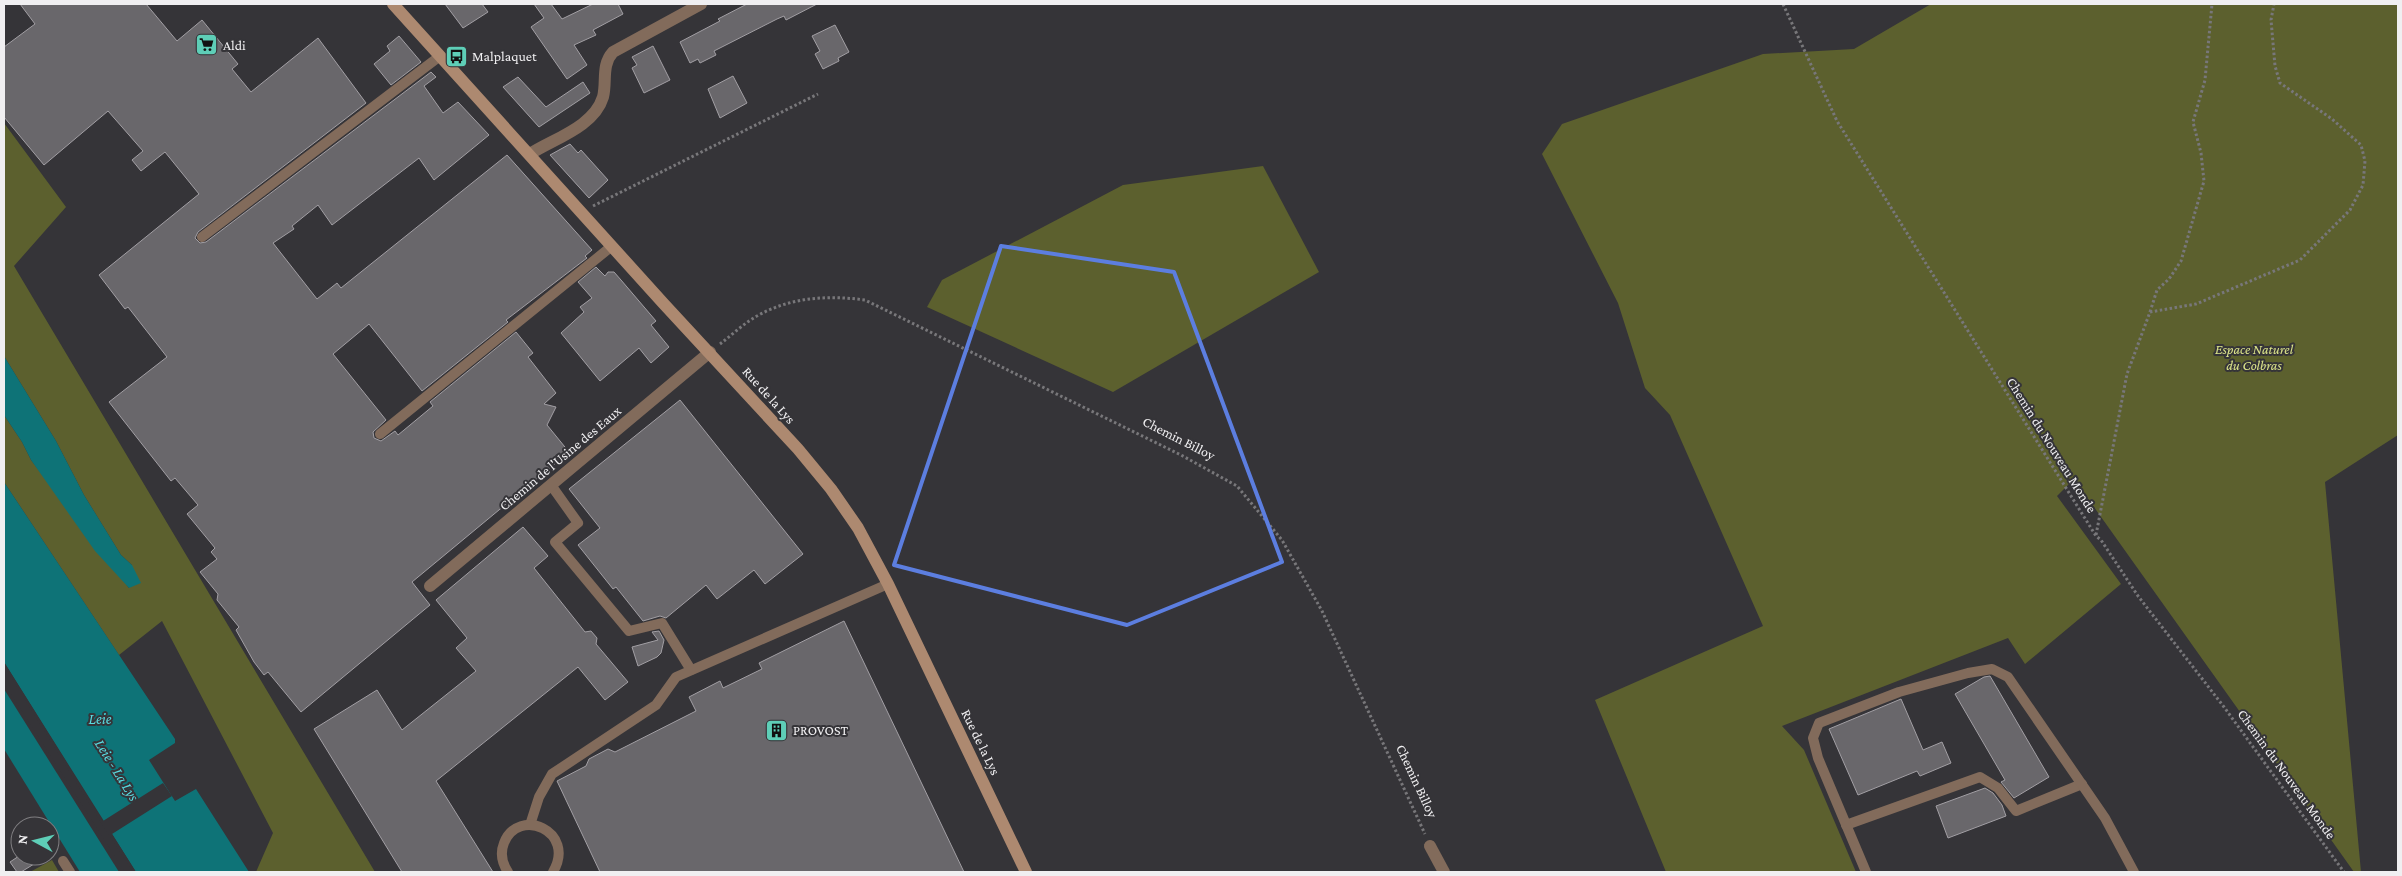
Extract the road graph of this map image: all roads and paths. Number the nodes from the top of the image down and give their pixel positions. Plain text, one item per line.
1 (393, 4) edge
2 (701, 4) edge
3 (1783, 4) edge
4 (2212, 4) edge
5 (2274, 4) edge
6 (440, 56) junction
7 (818, 94) dead end
8 (530, 154) junction
9 (582, 211) junction
10 (202, 238) dead end
11 (612, 246) junction
12 (2150, 312) junction
13 (710, 352) junction
14 (380, 434) dead end
15 (551, 485) junction
16 (2096, 536) junction
17 (888, 584) junction
18 (430, 586) dead end
19 (691, 670) junction
20 (2082, 784) junction
21 (530, 825) junction
22 (1846, 825) junction
23 (1430, 846) joint
24 (63, 862) dead end
25 (70, 872) edge
26 (508, 872) edge
27 (553, 872) edge
28 (1026, 872) edge
29 (1444, 872) edge
30 (1866, 872) edge
31 (2134, 872) edge
32 (2344, 872) edge

1 - 6 main road, Rue de la Lys
2 - 8 street
3 - 16 path, Chemin du Nouveau Monde
4 - 12 path
5 - 12 path
6 - 8 main road, Rue de la Lys
6 - 10 lane
7 - 9 path
8 - 9 main road, Rue de la Lys
9 - 11 main road, Rue de la Lys
11 - 13 main road, Rue de la Lys
11 - 14 lane
12 - 16 path
13 - 15 street, Chemin de l'Usine des Eaux
13 - 17 main road, Rue de la Lys
13 - 23 path, Chemin Billoy
15 - 18 street, Chemin de l'Usine des Eaux
15 - 19 lane
16 - 32 path, Chemin du Nouveau Monde
17 - 19 lane
17 - 28 main road, Rue de la Lys
19 - 21 lane
20 - 22 lane
20 - 22 lane
20 - 31 lane
21 - 26 lane
21 - 27 lane
22 - 30 lane
23 - 29 street
24 - 25 lane

